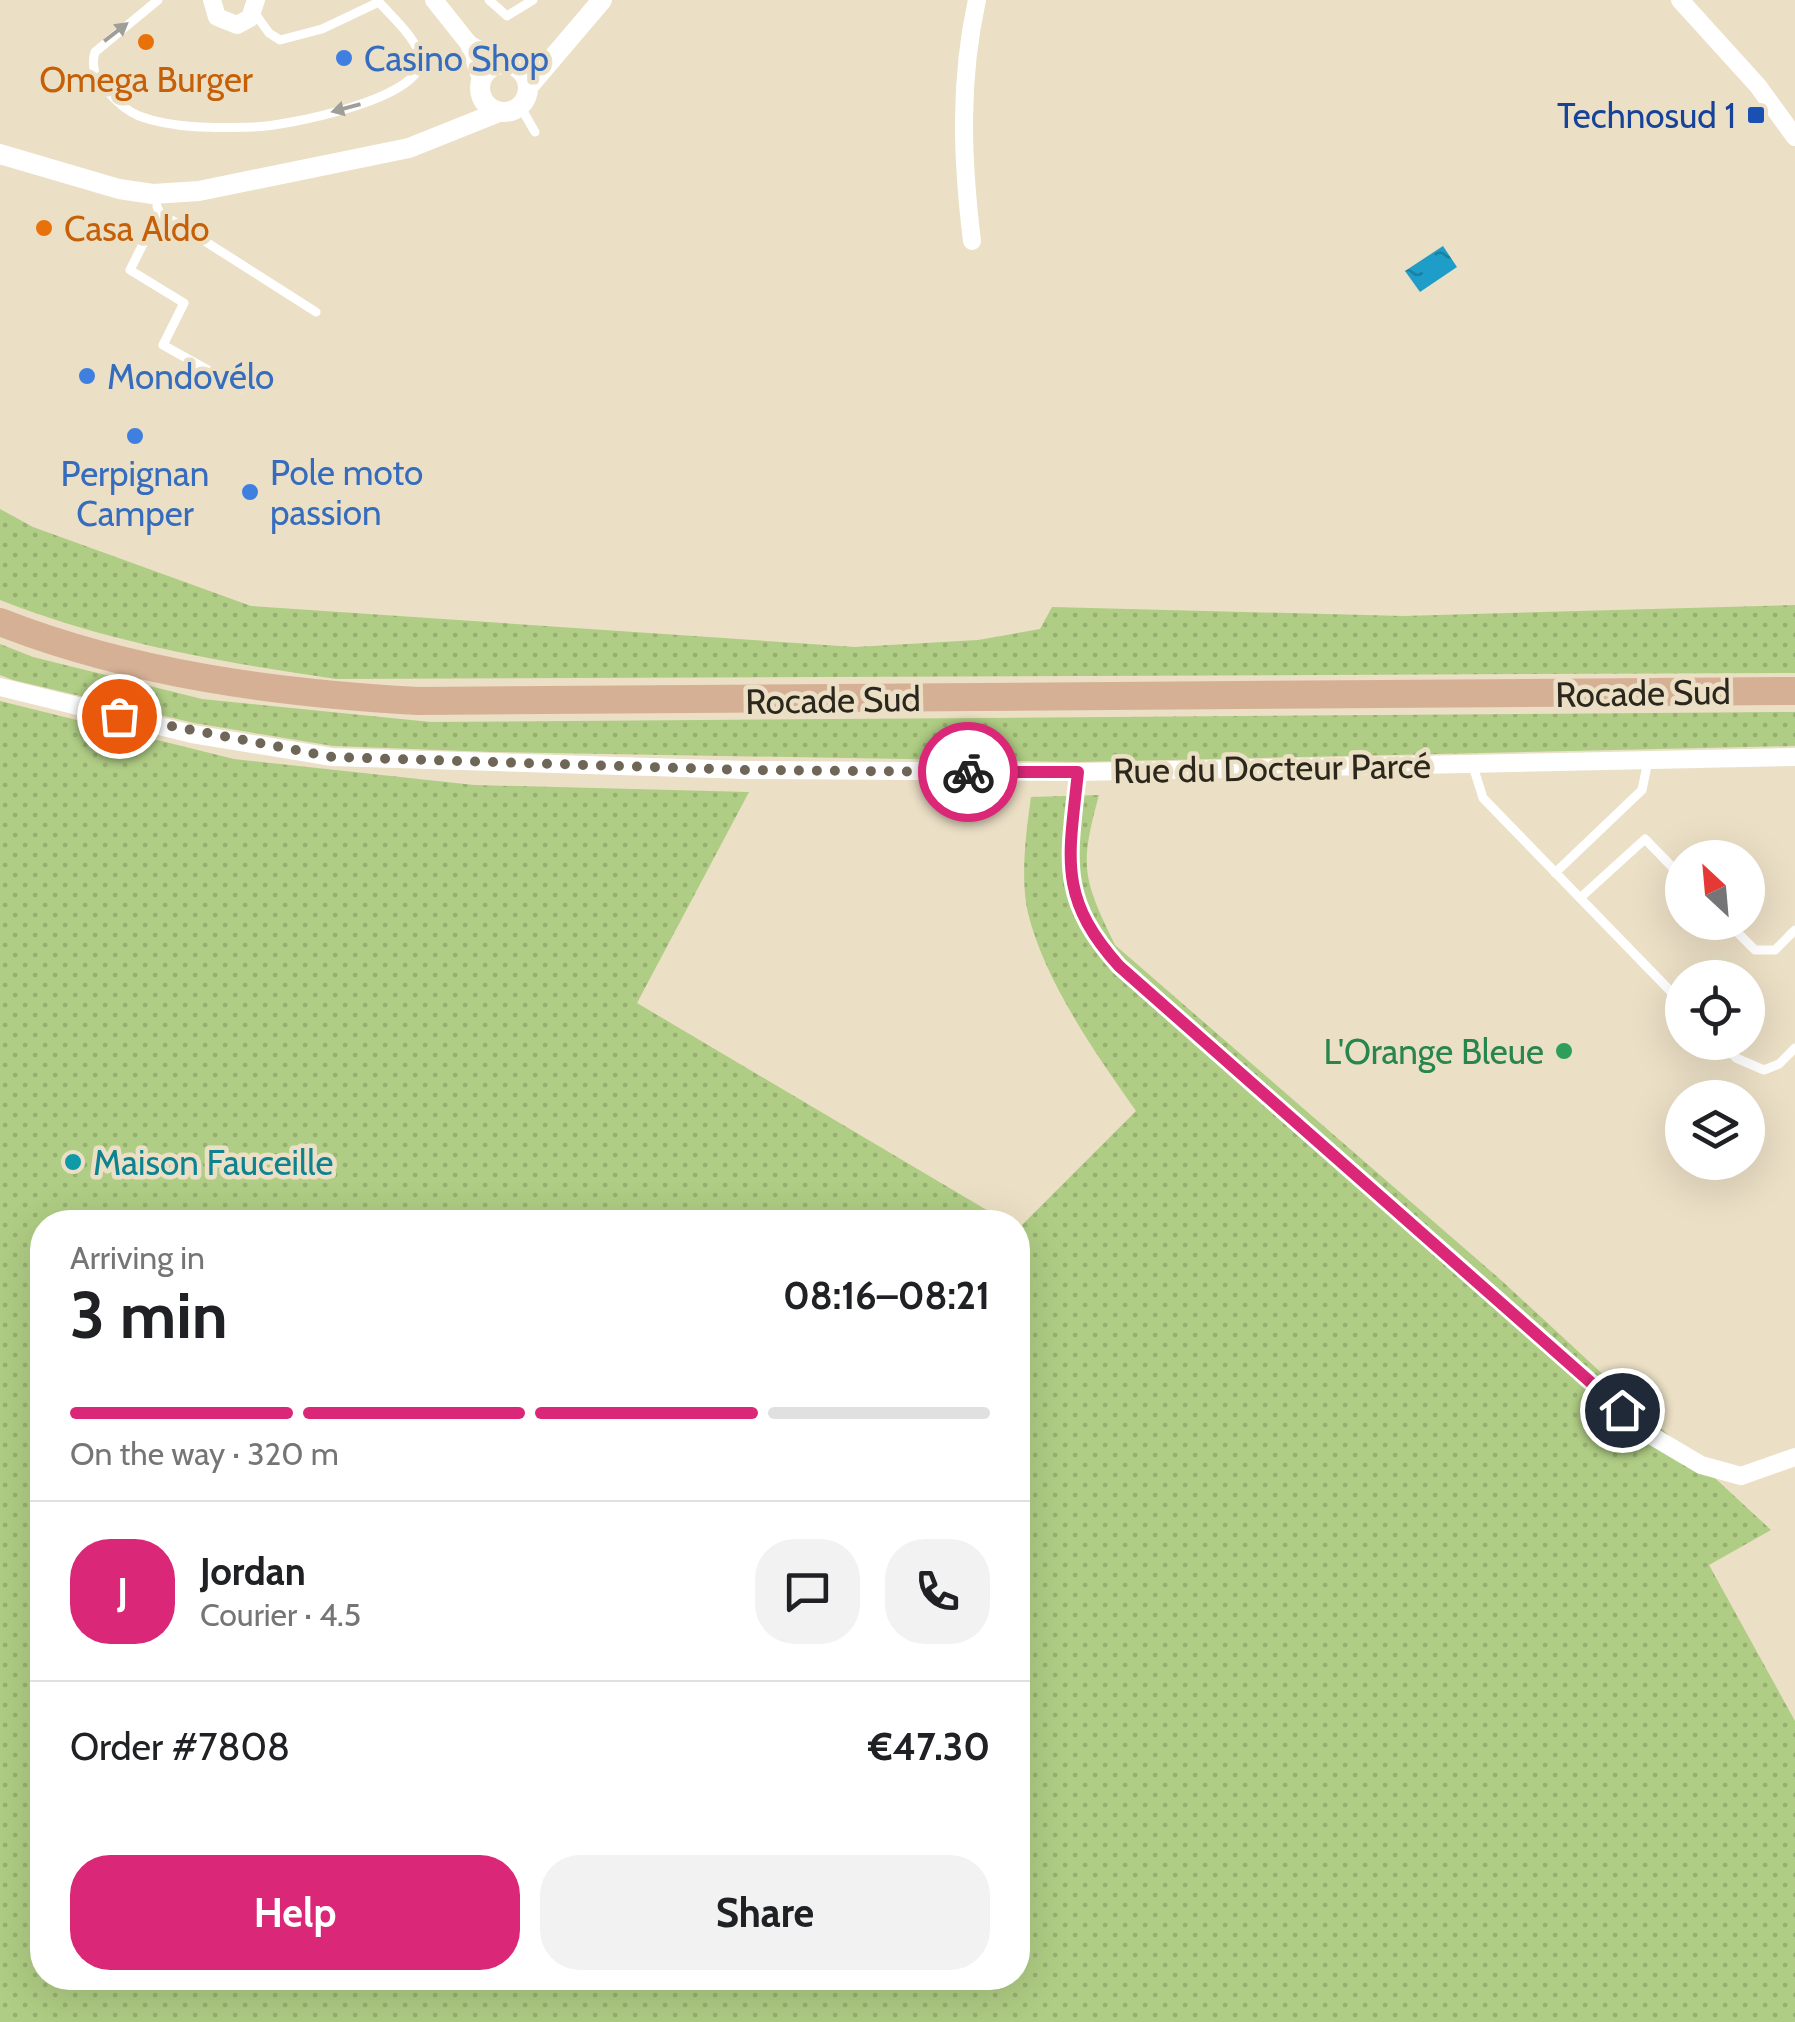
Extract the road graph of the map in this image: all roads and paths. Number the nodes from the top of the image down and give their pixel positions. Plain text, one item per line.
1 (158, 0) edge
2 (434, 0) edge
3 (489, 0) edge
4 (534, 0) edge
5 (602, 0) edge
6 (977, 0) edge
7 (1680, 0) edge
8 (208, 1) edge
9 (378, 1) edge
10 (255, 6) edge
11 (579, 27) junction
12 (469, 44) junction
13 (508, 64) junction
14 (480, 86) junction
15 (516, 102) junction
16 (535, 132) dead end
17 (445, 133) junction
18 (1795, 137) edge
19 (2, 158) edge
20 (156, 203) junction
21 (972, 241) dead end
22 (316, 312) dead end
23 (242, 389) dead end
24 (0, 622) edge
25 (0, 686) edge
26 (1795, 691) edge
27 (1795, 757) edge
28 (1649, 758) junction
29 (1472, 763) junction
30 (1078, 772) junction
31 (1665, 860) edge
32 (1555, 873) junction
33 (1580, 898) junction
34 (1795, 930) edge
35 (1745, 940) edge
36 (1665, 986) edge
37 (1795, 1048) edge
38 (1741, 1060) edge
39 (1795, 1456) edge

9 -> 1 lane
2 - 12 street
3 - 4 lane
5 - 11 street
6 - 21 street
7 - 18 street
8 - 10 street
9 - 10 lane
11 - 13 street
11 - 15 street
12 - 13 street
12 - 14 street
13 - 14 street
13 - 15 street
14 - 15 street
14 - 17 street
15 - 16 lane
15 - 17 street
17 - 20 street
19 - 20 street
20 - 22 lane
20 - 23 lane
24 - 26 main road, Rocade Sud
25 - 30 street, Rue du Docteur Parcé
27 - 28 street, Rue du Docteur Parcé
28 - 29 street, Rue du Docteur Parcé
28 - 32 lane
29 - 30 street, Rue du Docteur Parcé
29 - 32 lane, Rue du Docteur Parcé
30 - 39 street
31 - 33 lane
32 - 33 lane, Rue du Docteur Parcé
33 - 36 lane, Rue du Docteur Parcé
34 - 35 lane
37 - 38 lane

